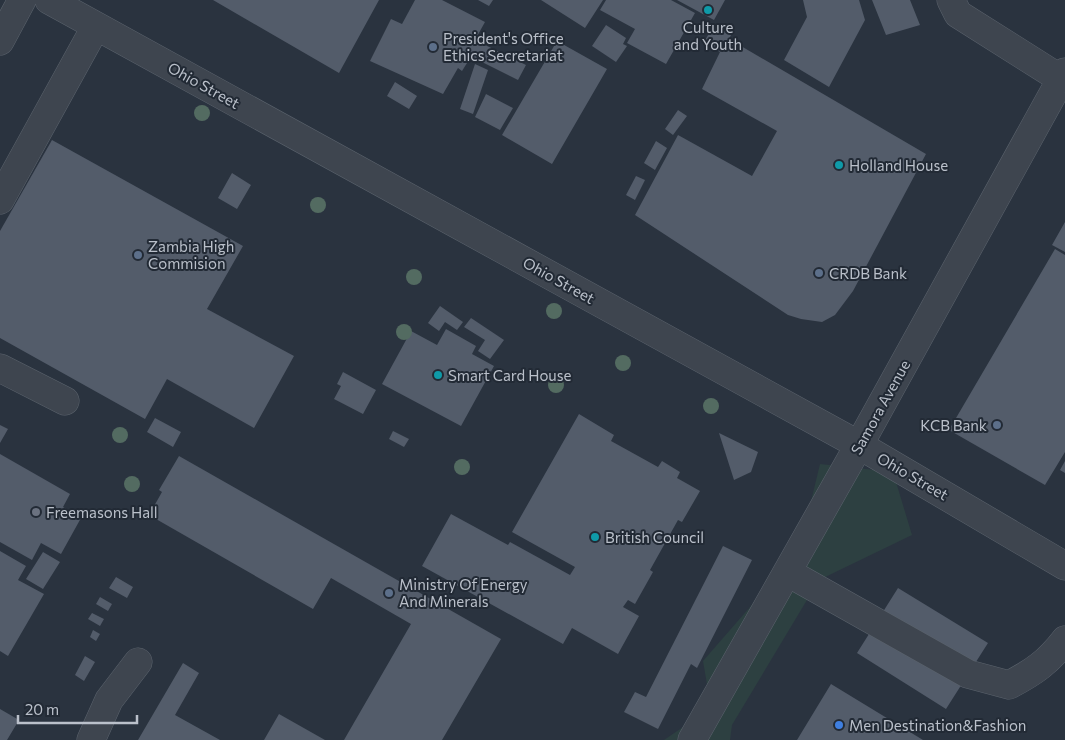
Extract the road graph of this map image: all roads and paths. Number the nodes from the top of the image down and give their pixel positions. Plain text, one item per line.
1 (22, 0) edge
2 (49, 0) edge
3 (951, 0) edge
4 (96, 26) junction
5 (0, 41) edge
6 (1063, 76) edge
7 (0, 200) edge
8 (0, 368) edge
9 (66, 401) dead end
10 (859, 445) junction
11 (1065, 566) edge
12 (787, 572) junction
13 (1065, 640) edge
14 (138, 662) dead end
15 (91, 740) edge
16 (692, 740) edge

1 - 5 street
2 - 4 street, Ohio Street
3 - 6 street
4 - 7 street
4 - 10 street, Ohio Street
6 - 10 street, Samora Avenue
8 - 9 street
10 - 11 street, Ohio Street
10 - 12 street, Samora Avenue
12 - 13 street
12 - 16 street, Samora Avenue
14 - 15 street

